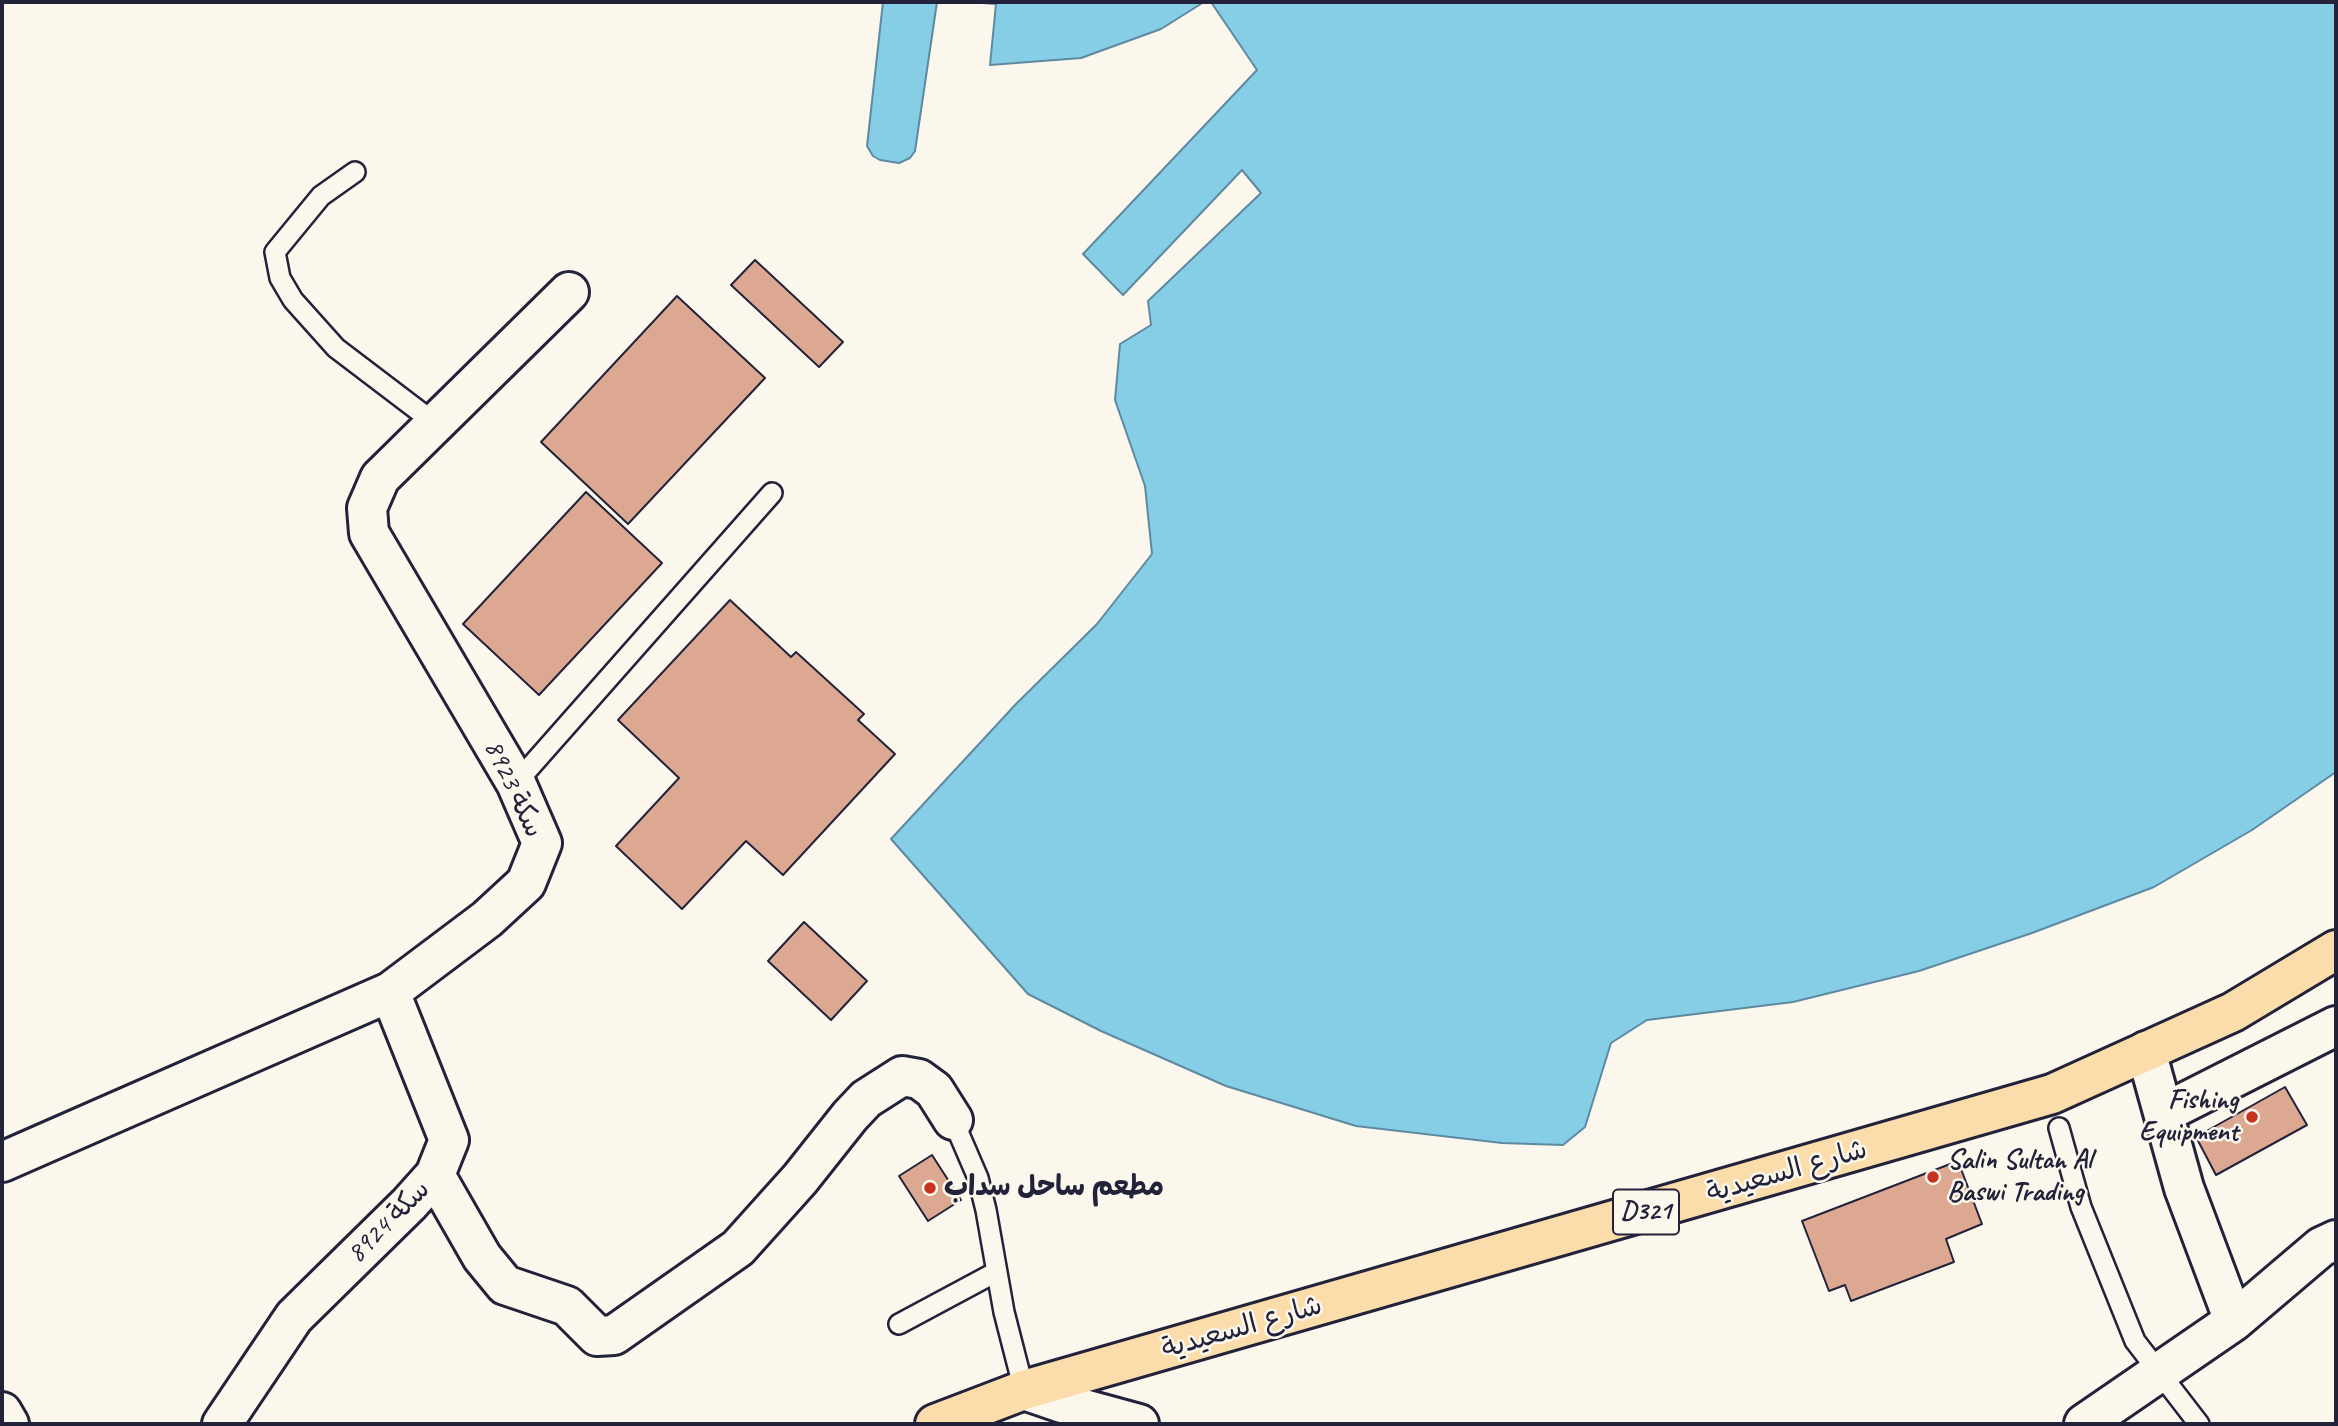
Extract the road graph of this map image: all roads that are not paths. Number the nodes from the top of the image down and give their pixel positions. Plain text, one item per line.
1 (355, 172) dead end
2 (569, 292) dead end
3 (436, 424) junction
4 (772, 493) dead end
5 (516, 783) junction
6 (2336, 950) edge
7 (390, 992) junction
8 (2336, 1026) edge
9 (2147, 1051) junction
10 (2164, 1113) junction
11 (953, 1119) joint
12 (2059, 1128) dead end
13 (2, 1162) edge
14 (435, 1175) junction
15 (2336, 1240) edge
16 (996, 1272) junction
17 (2234, 1321) junction
18 (899, 1324) dead end
19 (2160, 1373) junction
20 (1024, 1390) junction
21 (2, 1412) edge
22 (9, 1424) edge
23 (222, 1424) edge
24 (935, 1424) edge
25 (1139, 1424) edge
26 (2084, 1424) edge
27 (2199, 1424) edge

1 - 3 lane
2 - 3 street, سكة 8923
3 - 5 street, سكة 8923
4 - 5 lane
5 - 7 street, سكة 8923
6 - 9 main road, شارع السعيدية / D321
7 - 13 street, سكة 8923
7 - 14 street, سكة 8924
8 - 10 street
9 - 10 street
9 - 20 main road, شارع السعيدية / D321
10 - 17 street
11 - 14 street
11 - 16 lane
12 - 19 lane
14 - 23 street, سكة 8924
15 - 17 street
16 - 18 lane
16 - 20 lane
17 - 19 street
19 - 26 street
19 - 27 lane
20 - 24 main road, شارع السعيدية / D321
20 - 25 street
21 - 22 street

